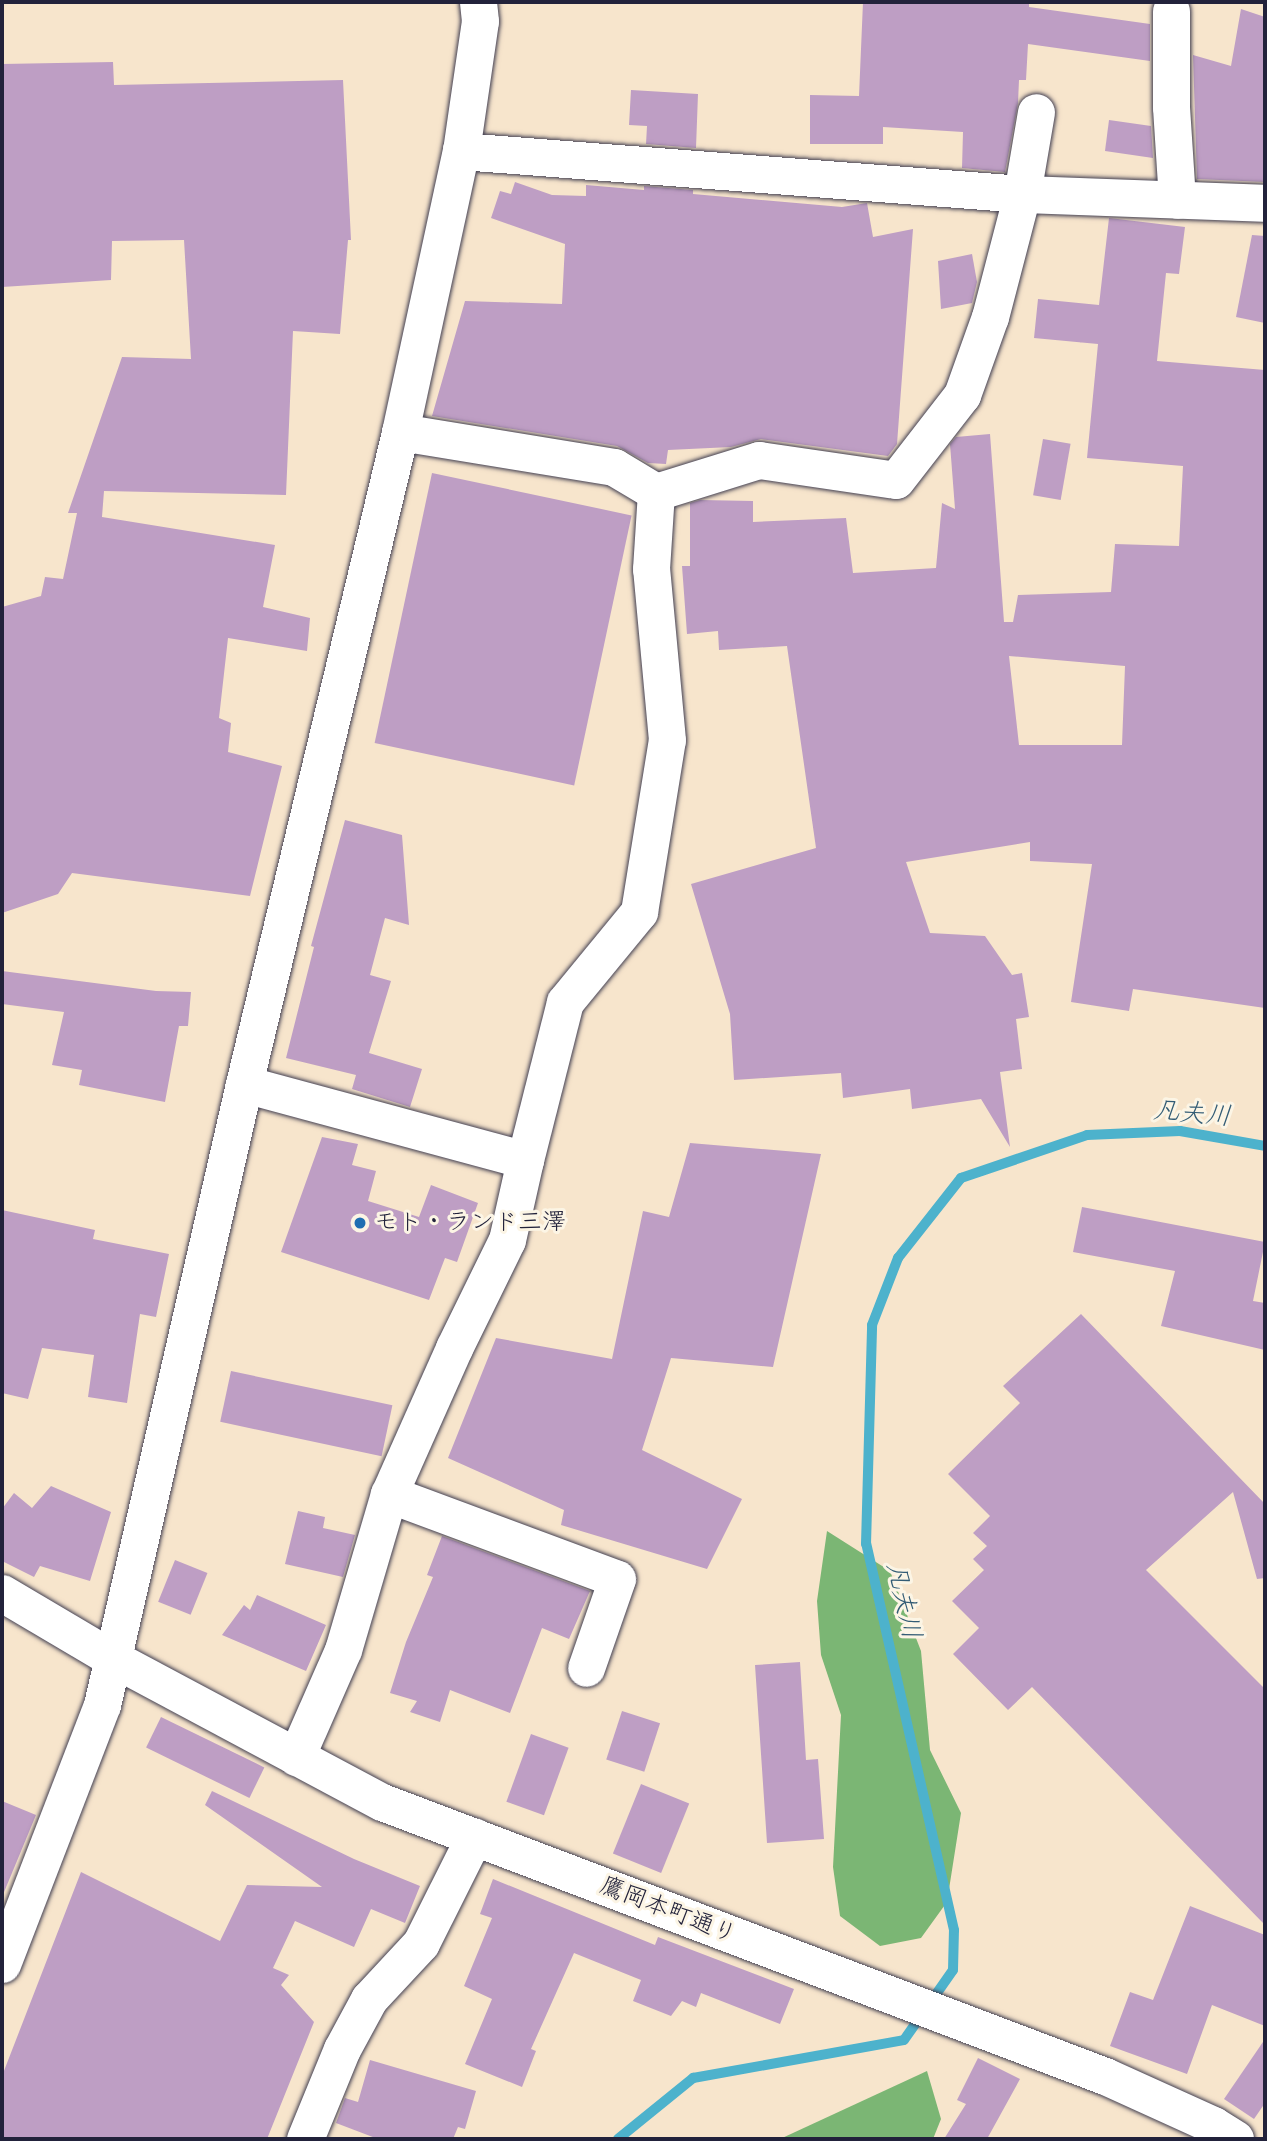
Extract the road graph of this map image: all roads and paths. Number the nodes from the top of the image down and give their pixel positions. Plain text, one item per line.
1 (483, 8) edge
2 (1171, 11) dead end
3 (1036, 112) dead end
4 (461, 151) junction
5 (1021, 194) junction
6 (1177, 200) junction
7 (1265, 203) edge
8 (400, 432) junction
9 (656, 492) junction
10 (244, 1084) junction
11 (525, 1160) junction
12 (389, 1494) junction
13 (2, 1594) edge
14 (112, 1658) junction
15 (586, 1668) dead end
16 (296, 1757) junction
17 (474, 1837) junction
18 (2, 1964) edge
19 (305, 2139) edge
20 (1235, 2139) edge

1 - 4 street
2 - 6 street
3 - 5 street
4 - 5 street
4 - 8 street
5 - 6 street
5 - 9 street
6 - 7 street
8 - 9 street
8 - 10 street
9 - 11 street
10 - 11 street
10 - 14 street
11 - 12 street
12 - 15 street
12 - 16 street
13 - 14 street, 鷹岡本町通り
14 - 16 street, 鷹岡本町通り
14 - 18 street
16 - 17 street, 鷹岡本町通り
17 - 19 street
17 - 20 street, 鷹岡本町通り

